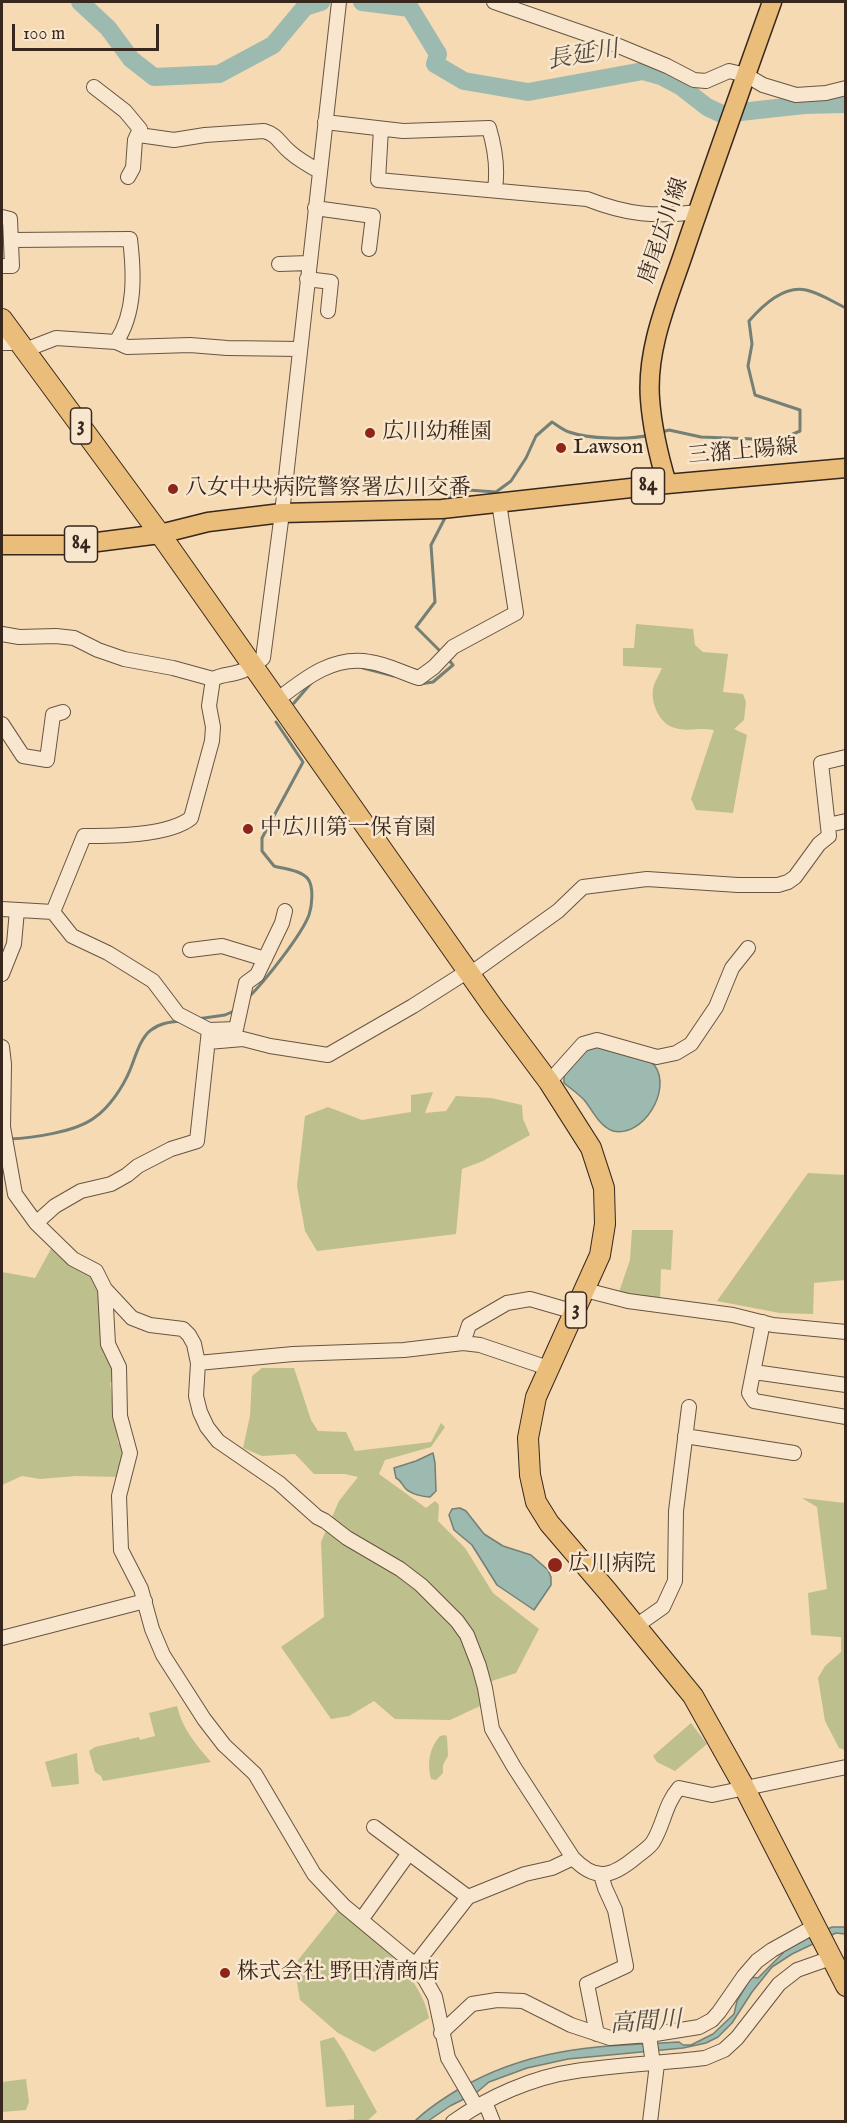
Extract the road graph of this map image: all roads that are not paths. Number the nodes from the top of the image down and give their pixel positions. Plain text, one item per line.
1 (494, 2) edge
2 (772, 2) edge
3 (338, 4) edge
4 (744, 79) junction
5 (94, 87) dead end
6 (846, 88) edge
7 (325, 122) junction
8 (381, 129) junction
9 (139, 135) junction
10 (319, 171) junction
11 (128, 177) dead end
12 (495, 189) junction
13 (315, 208) junction
14 (698, 212) junction
15 (2, 217) edge
16 (11, 240) junction
17 (369, 249) dead end
18 (309, 263) junction
19 (279, 264) dead end
20 (2, 266) edge
21 (307, 279) junction
22 (328, 311) dead end
23 (2, 318) edge
24 (116, 342) junction
25 (15, 346) edge
26 (300, 349) junction
27 (846, 468) edge
28 (667, 484) junction
29 (499, 503) junction
30 (282, 513) junction
31 (160, 534) junction
32 (2, 545) edge
33 (2, 634) edge
34 (253, 666) junction
35 (213, 679) junction
36 (277, 700) junction
37 (63, 712) dead end
38 (2, 724) edge
39 (846, 757) edge
40 (846, 821) edge
41 (828, 825) junction
42 (2, 909) edge
43 (17, 910) junction
44 (285, 911) dead end
45 (53, 912) junction
46 (748, 948) dead end
47 (190, 950) dead end
48 (265, 959) junction
49 (469, 972) junction
50 (2, 974) edge
51 (209, 1036) junction
52 (2, 1047) edge
53 (549, 1082) junction
54 (15, 1194) junction
55 (2, 1199) edge
56 (36, 1223) junction
57 (105, 1289) junction
58 (585, 1290) junction
59 (575, 1312) junction
60 (763, 1322) junction
61 (846, 1332) edge
62 (463, 1343) junction
63 (198, 1363) junction
64 (548, 1368) junction
65 (754, 1372) junction
66 (846, 1386) edge
67 (689, 1407) dead end
68 (846, 1416) edge
69 (685, 1436) junction
70 (794, 1453) dead end
71 (145, 1601) junction
72 (636, 1626) junction
73 (2, 1638) edge
74 (846, 1767) edge
75 (744, 1787) junction
76 (374, 1827) dead end
77 (409, 1853) junction
78 (573, 1858) junction
79 (601, 1875) junction
80 (468, 1897) junction
81 (361, 1920) junction
82 (827, 1944) edge
83 (415, 1965) junction
84 (846, 1986) edge
85 (441, 2033) junction
86 (597, 2034) junction
87 (649, 2038) junction
88 (654, 2062) junction
89 (478, 2102) junction
90 (453, 2121) edge
91 (493, 2121) edge
92 (650, 2121) edge

1 - 4 street
2 - 4 main road, 唐尾広川線
3 - 7 street
4 - 6 street
4 - 14 main road, 唐尾広川線
5 - 9 street
7 - 8 street
7 - 10 street
8 - 12 street
8 - 12 street
9 - 10 street
9 - 11 street
10 - 13 street
12 - 14 street
13 - 17 street
13 - 18 street
14 - 28 main road, 唐尾広川線
15 - 16 street
16 - 20 street
16 - 24 street
18 - 19 street
18 - 21 street
21 - 22 street
21 - 26 street
23 - 25 highway, 3
24 - 25 street
24 - 26 street
25 - 31 highway, 3
26 - 30 street
27 - 28 main road, 三潴上陽線 / 84
28 - 29 main road, 三潴上陽線 / 84
29 - 30 main road, 三潴上陽線 / 84
29 - 36 street
30 - 31 main road, 三潴上陽線 / 84
30 - 34 street
31 - 32 main road, 三潴上陽線 / 84
31 - 34 highway, 3
33 - 35 street
34 - 35 street
34 - 36 highway, 3
35 - 45 street
36 - 49 highway, 3
37 - 38 street
39 - 41 street
40 - 41 street
41 - 49 street
42 - 43 street
43 - 45 street
43 - 50 street
44 - 48 street
45 - 51 street
46 - 53 street
47 - 48 street
48 - 51 street
49 - 51 street
49 - 53 highway, 3
51 - 56 street
52 - 54 street
53 - 58 highway, 3
54 - 55 street
54 - 56 street
56 - 57 street
57 - 63 street
57 - 71 street
58 - 59 highway, 3
58 - 60 street
59 - 62 street
59 - 64 highway, 3
60 - 61 street
60 - 65 street
62 - 63 street
62 - 64 street
63 - 78 street
64 - 72 highway, 3
65 - 66 street
65 - 68 street
67 - 69 street
69 - 70 street
69 - 72 street
71 - 73 street
71 - 81 street
72 - 75 highway, 3
74 - 75 street
75 - 79 street
75 - 82 highway, 3
76 - 77 street
77 - 80 street
77 - 81 street
78 - 79 street
78 - 80 street
79 - 86 street
80 - 83 street
81 - 83 street
82 - 84 highway, 3
82 - 87 street
82 - 88 street
83 - 85 street
85 - 86 street
85 - 89 street
86 - 87 street
87 - 88 street
88 - 89 street
88 - 92 street
89 - 90 street
89 - 91 street

